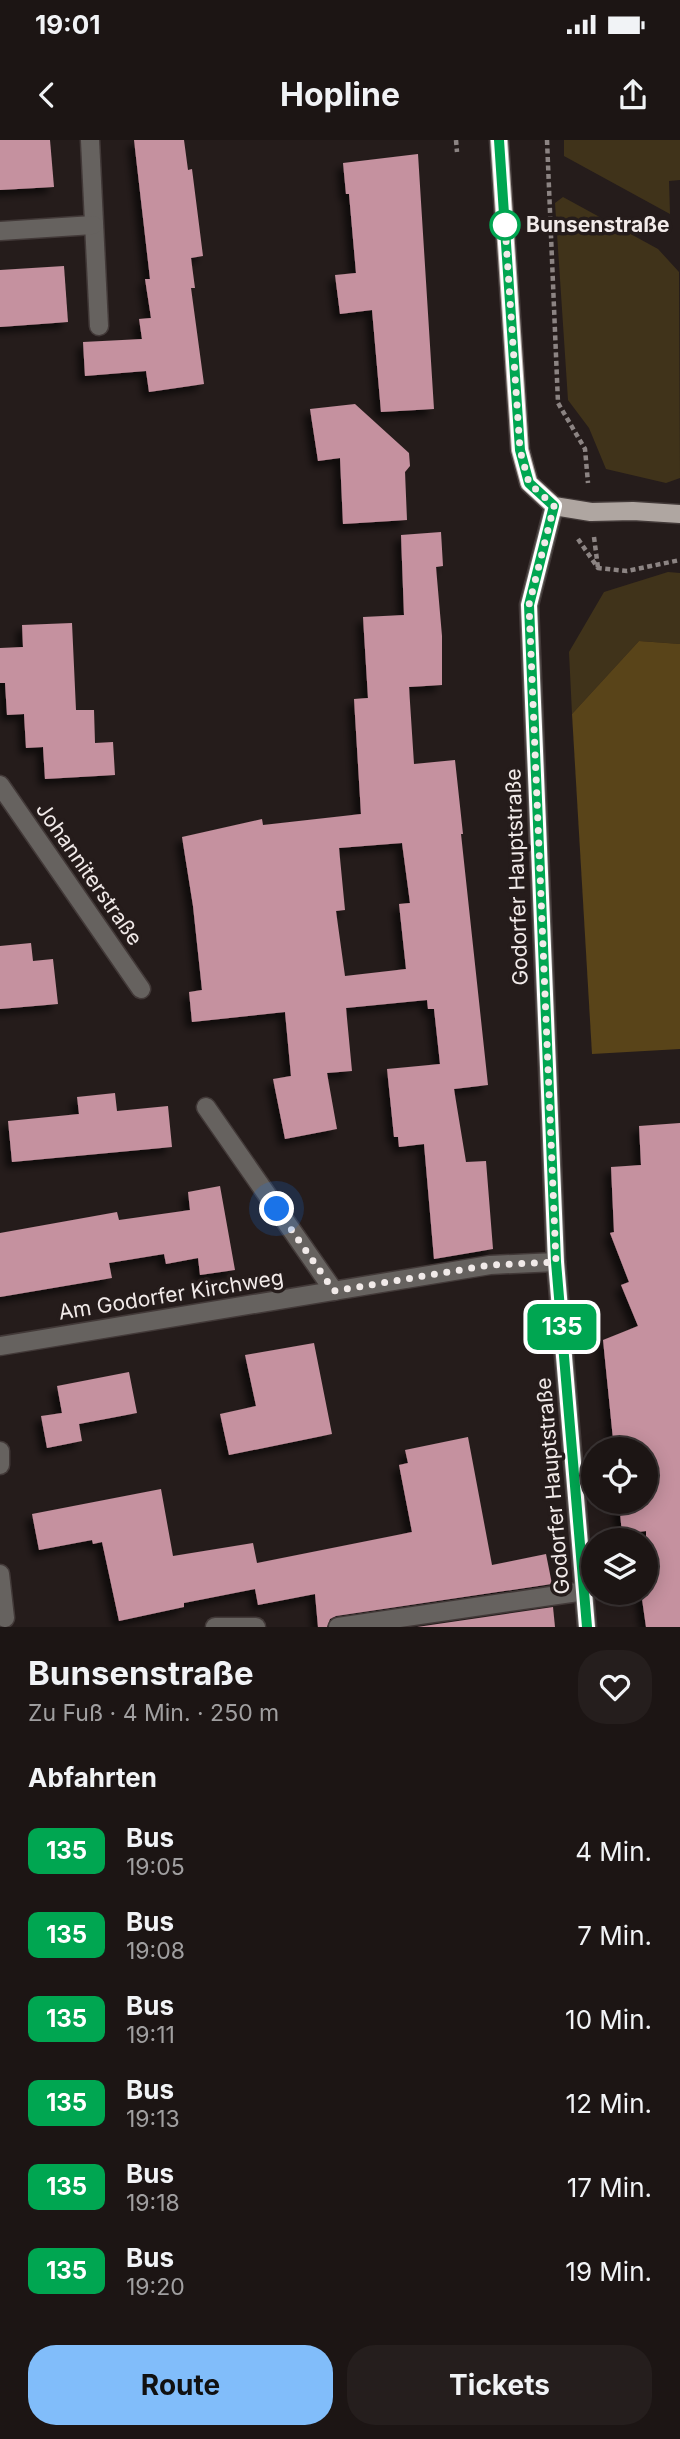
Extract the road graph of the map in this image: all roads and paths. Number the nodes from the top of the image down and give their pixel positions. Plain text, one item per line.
1 (90, 140) edge
2 (456, 140) edge
3 (499, 140) edge
4 (547, 140) edge
5 (457, 152) dead end
6 (93, 225) junction
7 (0, 231) edge
8 (99, 326) dead end
9 (554, 506) junction
10 (591, 512) junction
11 (680, 514) edge
12 (680, 560) edge
13 (598, 568) junction
14 (0, 785) edge
15 (141, 989) dead end
16 (205, 1107) dead end
17 (556, 1262) junction
18 (334, 1291) junction
19 (0, 1346) edge
20 (0, 1451) edge
21 (0, 1465) edge
22 (581, 1546) edge
23 (0, 1574) edge
24 (581, 1592) edge
25 (586, 1605) edge
26 (5, 1618) dead end
27 (215, 1627) edge
28 (256, 1627) edge
29 (338, 1627) edge
30 (587, 1627) edge

1 - 6 street
2 - 5 path
3 - 9 main road
4 - 10 path
6 - 7 street
6 - 8 street
9 - 10 main road
9 - 13 path
9 - 17 street, Godorfer Hauptstraße
10 - 11 main road
10 - 13 path
12 - 13 path
14 - 15 street, Johanniterstraße
16 - 18 street
17 - 18 street, Am Godorfer Kirchweg
17 - 22 street, Godorfer Hauptstraße
18 - 19 street, Am Godorfer Kirchweg
20 - 21 street
23 - 26 street
24 - 29 street
25 - 30 street, Godorfer Hauptstraße
27 - 28 street

